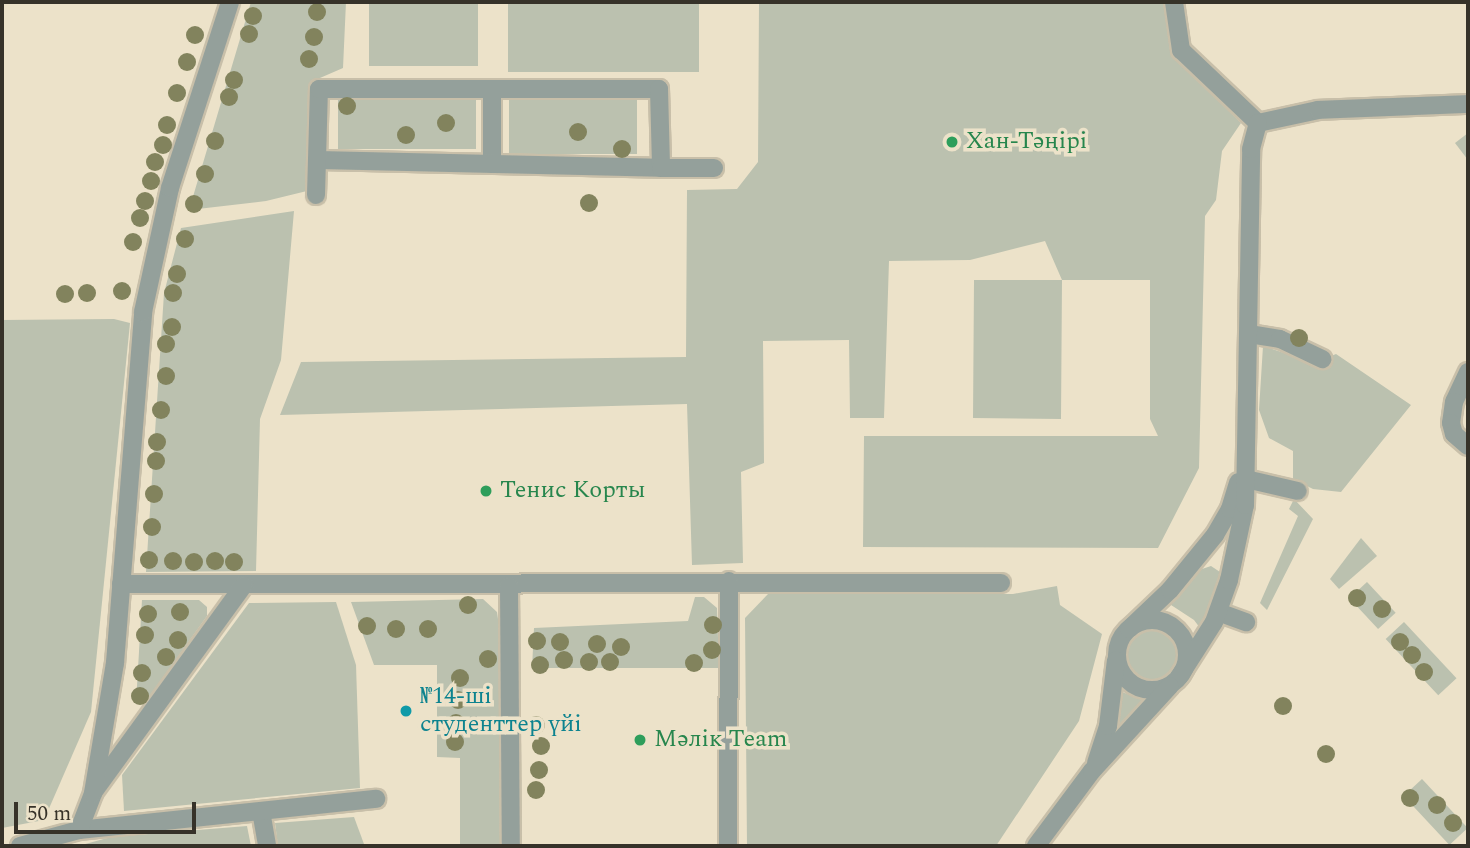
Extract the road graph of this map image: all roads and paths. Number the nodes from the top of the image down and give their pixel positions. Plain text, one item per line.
1 (230, 2) edge
2 (1174, 2) edge
3 (492, 91) junction
4 (1468, 104) edge
5 (1258, 123) junction
6 (317, 160) junction
7 (492, 164) junction
8 (661, 168) junction
9 (714, 168) dead end
10 (316, 195) dead end
11 (1249, 334) junction
12 (1322, 359) dead end
13 (1468, 372) edge
14 (1468, 446) edge
15 (1247, 448) junction
16 (1246, 479) junction
17 (1298, 491) dead end
18 (729, 581) junction
19 (1002, 583) dead end
20 (121, 584) junction
21 (244, 585) junction
22 (509, 586) junction
23 (1218, 612) junction
24 (1246, 622) dead end
25 (1129, 629) junction
26 (1117, 653) junction
27 (1176, 680) junction
28 (1093, 771) junction
29 (93, 793) junction
30 (376, 799) dead end
31 (261, 811) junction
32 (79, 830) junction
33 (20, 846) edge
34 (267, 846) edge
35 (511, 846) edge
36 (728, 846) edge
37 (1035, 846) edge

1 - 20 street
2 - 5 street
3 - 6 street
3 - 7 street
3 - 8 street
4 - 5 street
5 - 11 street
6 - 7 street
6 - 10 street
7 - 8 street
8 - 9 street
11 - 12 street
11 - 15 street
13 - 14 street
15 - 16 street
15 - 25 street
16 - 17 street
16 - 23 street
18 - 19 street
18 - 22 street
18 - 36 street
20 - 21 street
20 - 29 street
21 - 22 street
21 - 29 street
22 - 35 street
23 - 24 street
23 - 27 street
25 - 26 street
25 - 27 street
26 - 27 street
26 - 28 street
27 - 28 street
28 - 37 street
29 - 32 street
30 - 31 street
31 - 32 street
31 - 34 street
32 - 33 street

